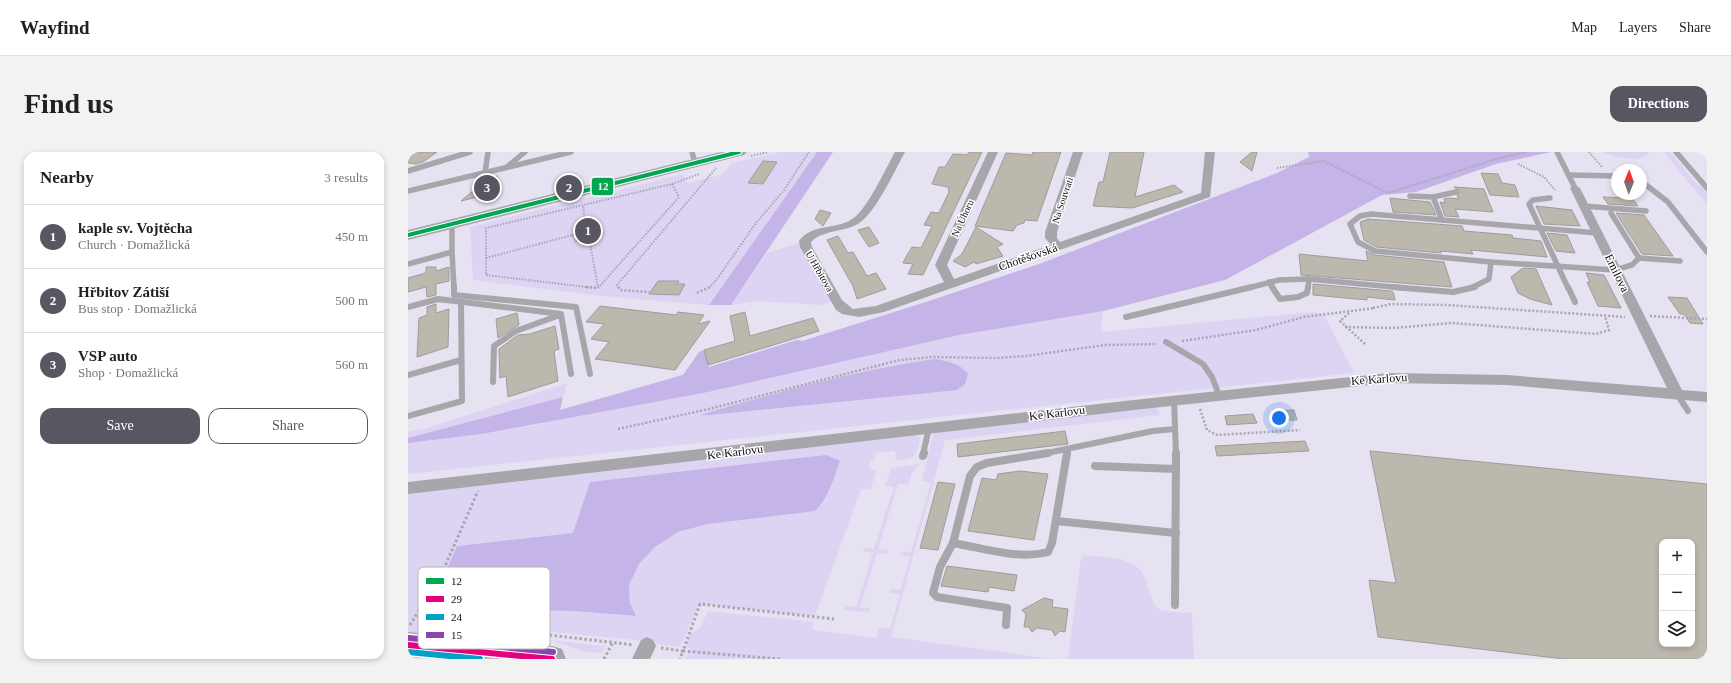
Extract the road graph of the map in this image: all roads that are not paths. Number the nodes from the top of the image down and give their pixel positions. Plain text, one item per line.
1 (470, 152) edge
2 (488, 152) edge
3 (525, 152) edge
4 (571, 152) edge
5 (900, 152) edge
6 (993, 152) edge
7 (1078, 152) edge
8 (1210, 152) edge
9 (1557, 152) edge
10 (1676, 152) edge
11 (742, 155) edge
12 (700, 164) edge
13 (507, 168) junction
14 (408, 171) edge
15 (485, 173) junction
16 (1569, 175) junction
17 (1611, 176) edge
18 (1647, 186) edge
19 (1575, 188) joint
20 (1707, 188) edge
21 (408, 191) edge
22 (1456, 192) dead end
23 (1410, 196) dead end
24 (1433, 197) junction
25 (1550, 198) road end
26 (1584, 206) junction
27 (1646, 211) dead end
28 (1611, 213) dead end
29 (1442, 220) junction
30 (452, 224) junction
31 (1540, 228) junction
32 (1597, 233) junction
33 (408, 235) edge
34 (1058, 247) junction
35 (452, 252) junction
36 (1707, 252) edge
37 (1639, 258) junction
38 (1680, 261) dead end
39 (1491, 262) junction
40 (408, 264) edge
41 (1559, 266) junction
42 (1615, 270) junction
43 (1309, 279) junction
44 (1269, 282) junction
45 (951, 284) junction
46 (461, 302) junction
47 (1575, 302) dead end
48 (408, 307) edge
49 (849, 313) joint
50 (561, 314) junction
51 (1126, 318) dead end
52 (1166, 342) road end
53 (461, 360) junction
54 (571, 374) dead end
55 (590, 374) dead end
56 (408, 375) edge
57 (494, 382) dead end
58 (1676, 394) junction
59 (1219, 395) junction
60 (1707, 397) edge
61 (1174, 400) junction
62 (1688, 411) dead end
63 (408, 416) edge
64 (929, 428) junction
65 (1175, 429) junction
66 (1068, 450) junction
67 (923, 456) dead end
68 (1095, 466) dead end
69 (1176, 469) junction
70 (408, 488) edge
71 (1056, 521) junction
72 (1176, 533) junction
73 (953, 543) junction
74 (1175, 605) dead end
75 (1006, 625) dead end
76 (492, 649) edge
77 (552, 659) edge

1 - 14 lane
2 - 15 lane
3 - 13 lane
4 - 13 lane
5 - 49 street, U Hřbitova
6 - 45 street, Na Úhoru
7 - 34 street, Na Souvrati
8 - 34 street, Chotěšovská
9 - 16 lane, Emilova
10 - 20 lane
11 - 12 main road
12 - 30 main road
13 - 15 lane
15 - 21 lane
16 - 17 lane
16 - 19 lane, Emilova
18 - 36 lane
19 - 26 street, Emilova
22 - 24 lane
23 - 24 lane
24 - 29 lane
25 - 31 lane
26 - 27 lane
26 - 32 street, Emilova
28 - 37 lane
29 - 31 lane
29 - 39 lane
30 - 33 main road
30 - 35 lane
31 - 32 lane
31 - 41 lane
32 - 42 street, Emilova
34 - 45 street, Chotěšovská
35 - 40 lane
35 - 55 lane
37 - 38 lane
37 - 42 lane
39 - 41 lane
39 - 43 lane
41 - 42 lane
41 - 47 lane
42 - 58 street, Emilova
43 - 44 lane
43 - 44 lane
44 - 51 lane
45 - 49 street, Chotěšovská
46 - 48 lane
46 - 50 lane
46 - 53 lane
50 - 54 lane
50 - 57 lane
52 - 59 lane
53 - 56 lane
53 - 63 lane
58 - 59 street, Ke Karlovu
58 - 60 street, Ke Karlovu
58 - 62 lane
59 - 61 street, Ke Karlovu
61 - 64 street, Ke Karlovu
61 - 65 lane
64 - 67 lane
64 - 70 street, Ke Karlovu
65 - 66 lane
65 - 69 lane
66 - 71 lane
66 - 73 lane
68 - 69 lane
69 - 72 lane
71 - 72 lane
71 - 73 lane
72 - 74 lane
73 - 75 lane
76 - 77 main road

